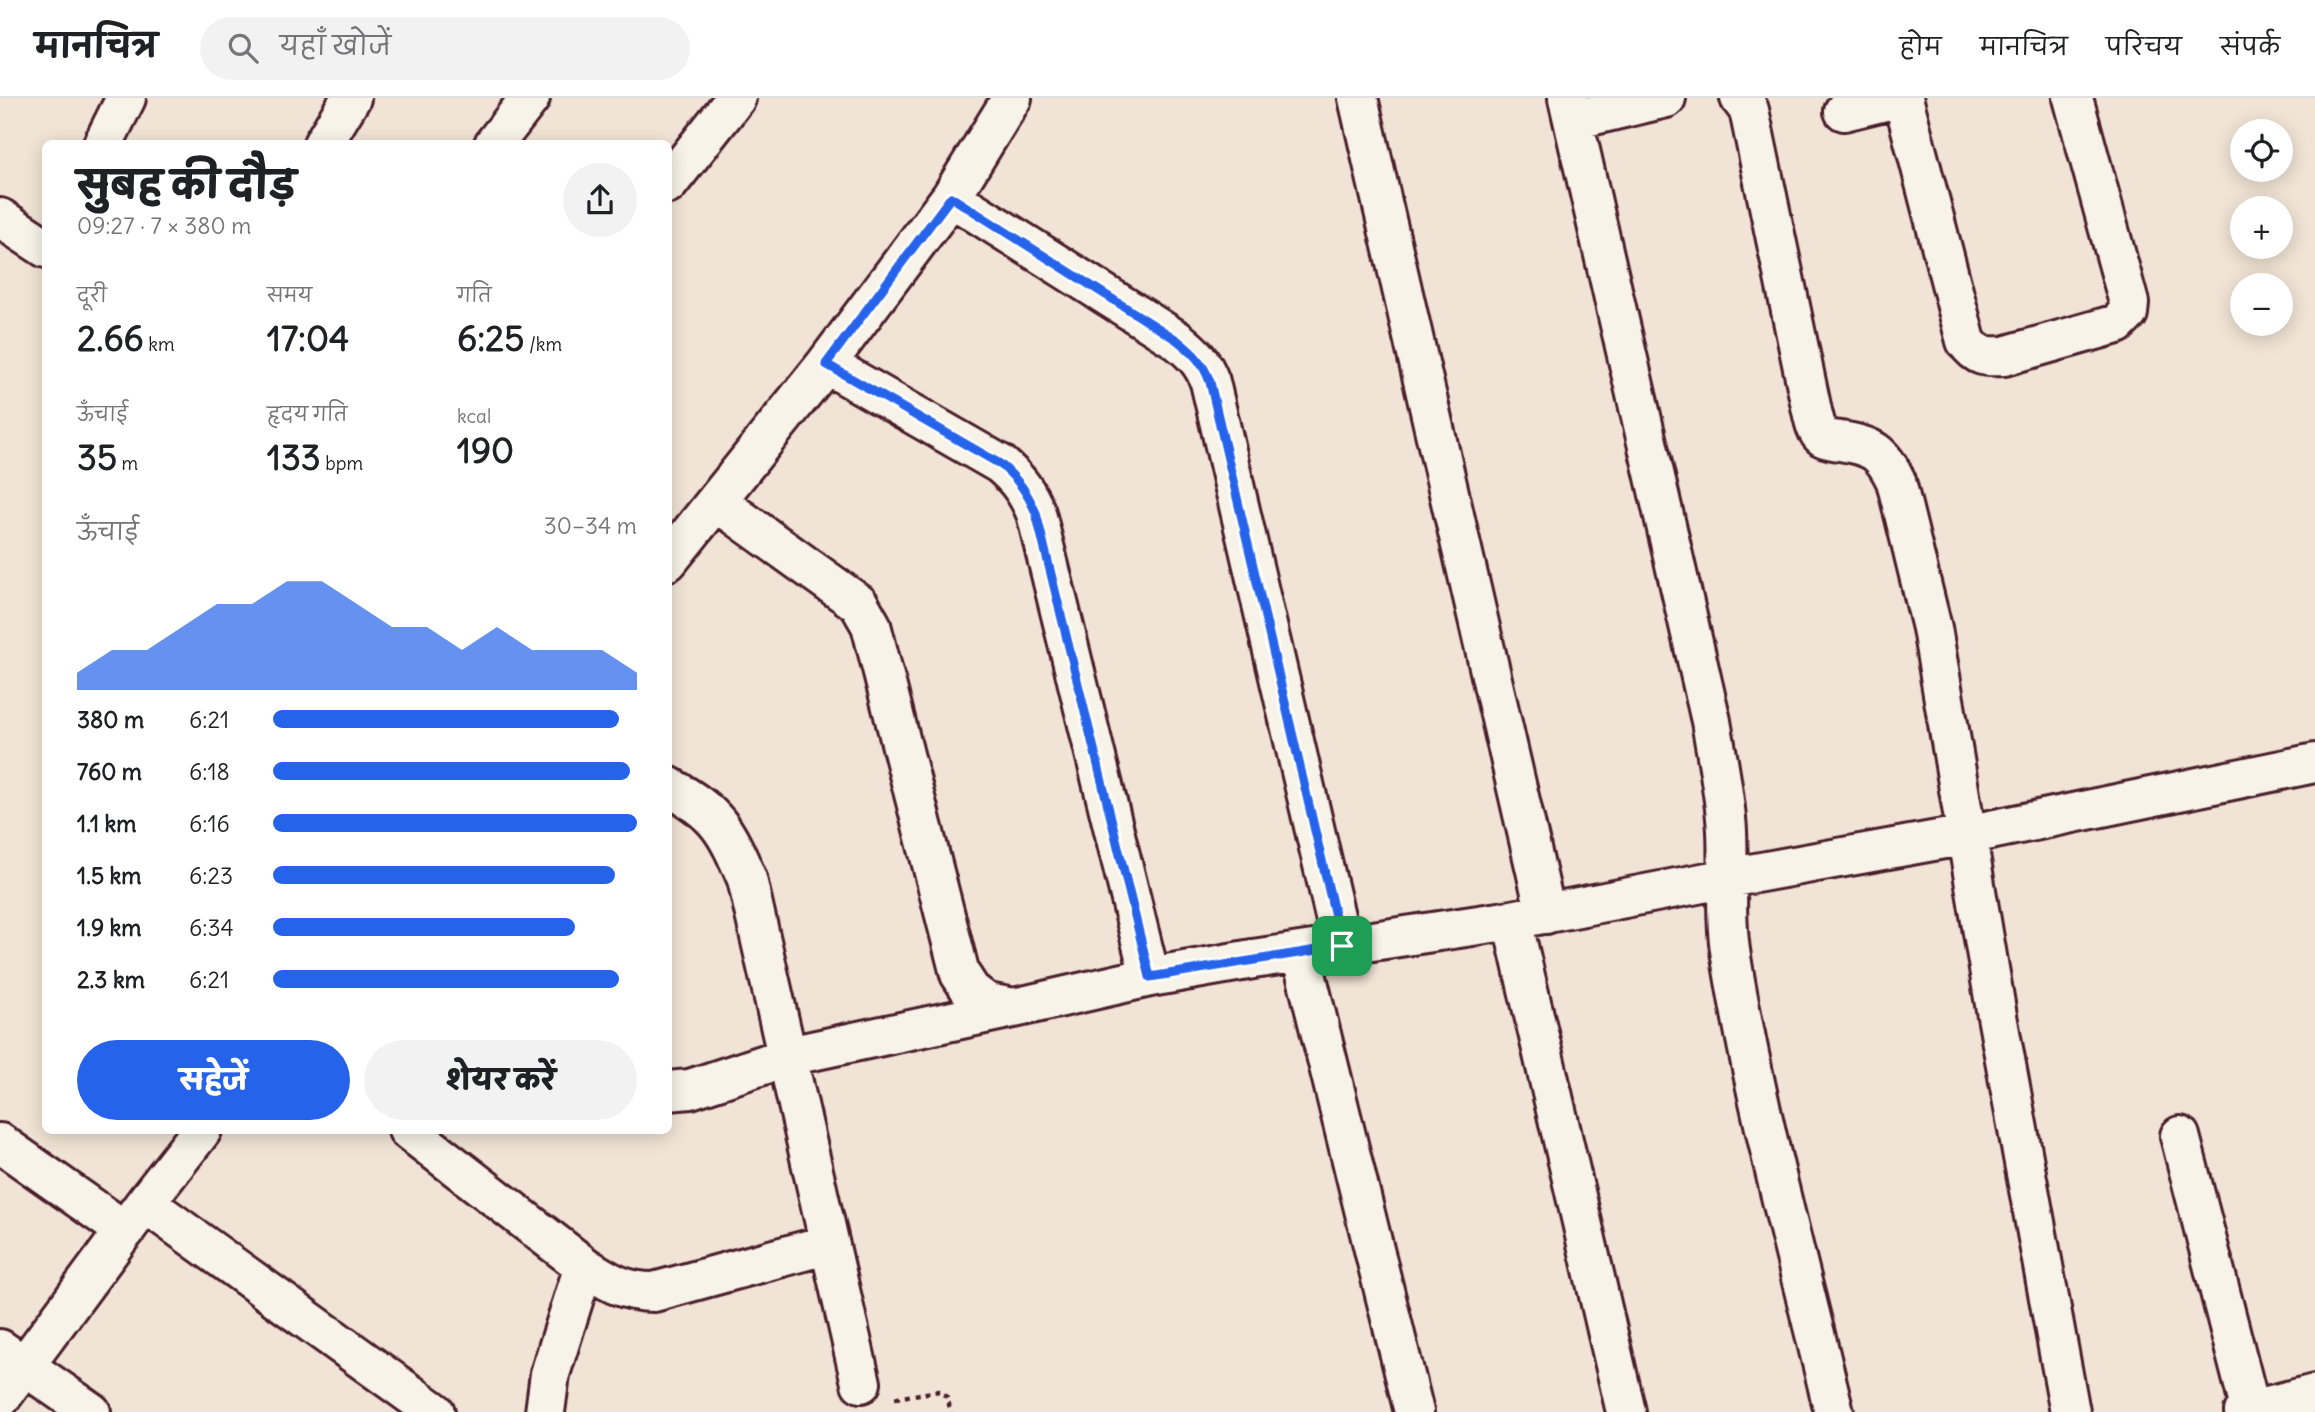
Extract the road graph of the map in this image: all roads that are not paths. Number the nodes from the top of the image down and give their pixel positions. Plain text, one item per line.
1 (126, 98) edge
2 (351, 98) edge
3 (530, 98) edge
4 (736, 98) edge
5 (1012, 98) edge
6 (1358, 98) edge
7 (1667, 98) edge
8 (1740, 98) edge
9 (1896, 98) edge
10 (1903, 98) edge
11 (2073, 98) edge
12 (1571, 109) edge
13 (1844, 111) dead end
14 (105, 140) edge
15 (325, 140) edge
16 (497, 140) edge
17 (672, 179) edge
18 (951, 197) junction
19 (0, 218) edge
20 (42, 245) edge
21 (826, 364) junction
22 (717, 502) junction
23 (672, 556) edge
24 (2315, 763) edge
25 (672, 788) edge
26 (1966, 835) junction
27 (1728, 878) junction
28 (1529, 917) junction
29 (1342, 946) junction
30 (1301, 953) junction
31 (1150, 977) junction
32 (1014, 1008) junction
33 (787, 1059) junction
34 (672, 1091) edge
35 (199, 1134) edge
36 (413, 1134) edge
37 (2180, 1136) dead end
38 (0, 1143) edge
39 (135, 1217) junction
40 (830, 1244) junction
41 (584, 1266) junction
42 (12, 1357) edge
43 (861, 1383) road end
44 (2315, 1394) edge
45 (0, 1399) edge
46 (2249, 1411) edge
47 (91, 1412) edge
48 (435, 1412) edge
49 (545, 1412) edge
50 (1414, 1412) edge
51 (1626, 1412) edge
52 (1834, 1412) edge
53 (2070, 1412) edge

1 - 14 street
2 - 15 street
3 - 16 street
4 - 17 street
5 - 18 street
6 - 28 street
7 - 12 street
8 - 26 street
9 - 13 street
10 - 11 street
12 - 27 street
18 - 21 street
18 - 29 street
19 - 20 street
21 - 22 street
21 - 31 street
22 - 23 street
22 - 32 street
24 - 26 street
25 - 33 street
26 - 27 street
26 - 53 street
27 - 28 street
27 - 52 street
28 - 29 street
28 - 51 street
29 - 30 street
30 - 31 street
30 - 50 street
31 - 32 street
32 - 33 street
33 - 34 street
33 - 40 street
35 - 39 street
36 - 41 street
37 - 46 street
38 - 39 street
39 - 42 street
39 - 48 street
40 - 41 street
40 - 43 street
41 - 49 street
42 - 45 street
42 - 47 street
44 - 46 street

